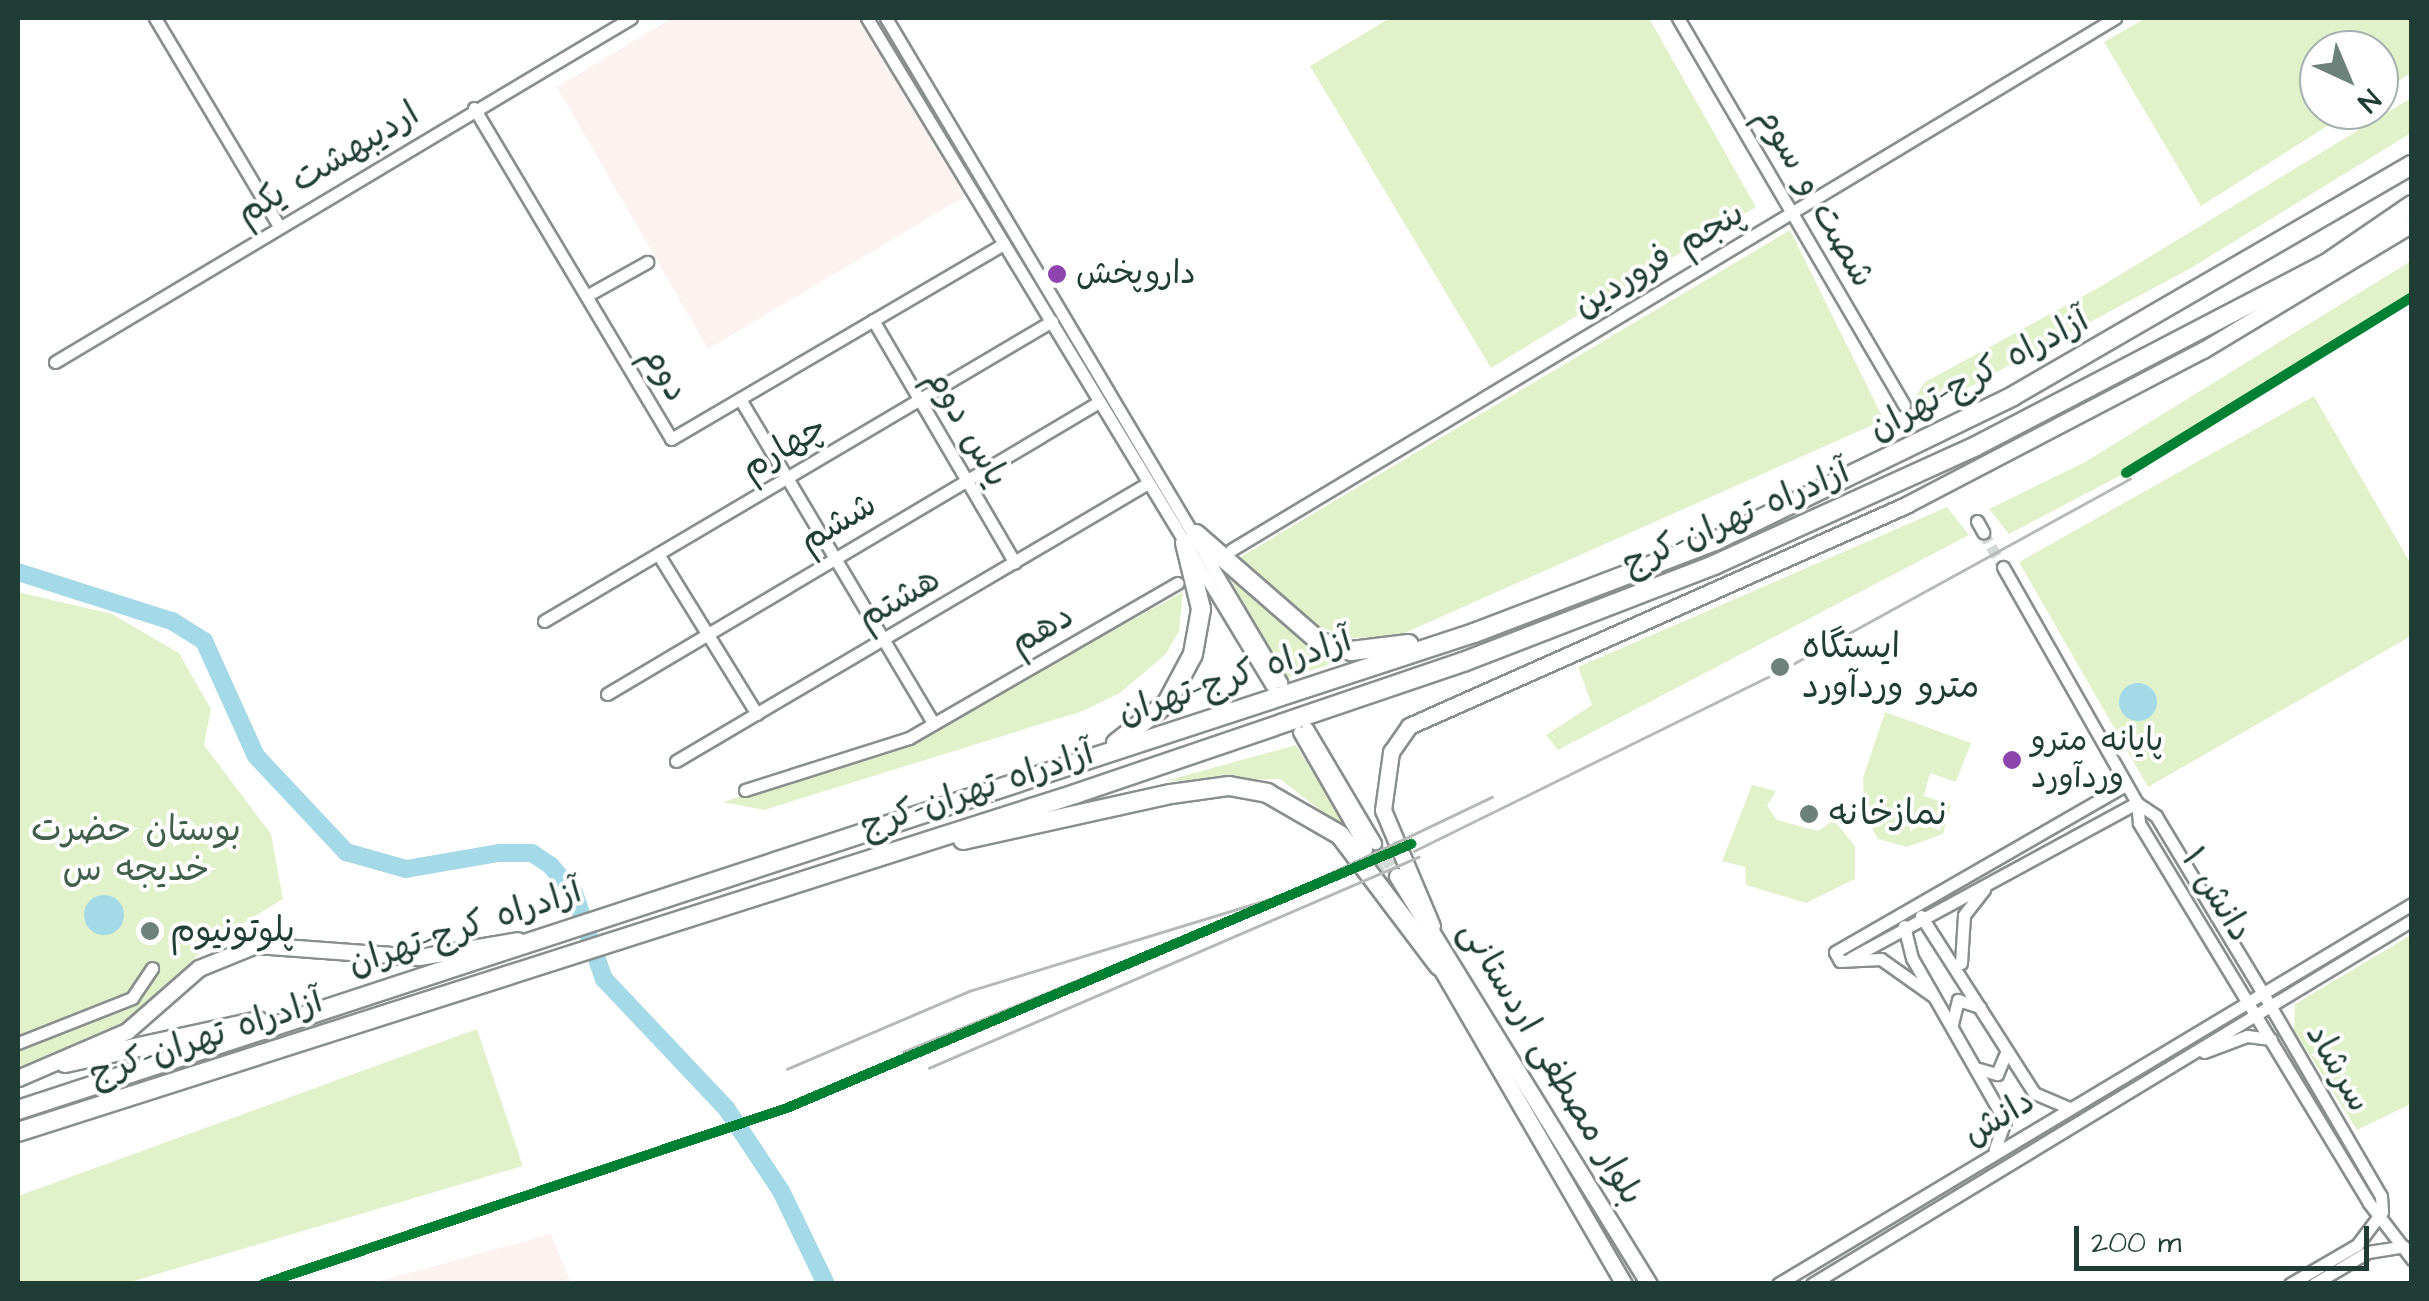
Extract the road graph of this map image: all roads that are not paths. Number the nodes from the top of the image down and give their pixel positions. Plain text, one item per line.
1 (154, 18) edge
2 (631, 18) edge
3 (867, 18) edge
4 (886, 18) edge
5 (1678, 18) edge
6 (2115, 18) edge
7 (474, 108) junction
8 (968, 155) junction
9 (954, 163) junction
10 (2412, 165) edge
11 (2412, 205) edge
12 (1793, 212) junction
13 (2412, 224) edge
14 (279, 226) junction
15 (1004, 244) junction
16 (648, 262) dead end
17 (1040, 268) junction
18 (1023, 274) junction
19 (588, 294) junction
20 (872, 320) junction
21 (1052, 322) junction
22 (55, 362) dead end
23 (740, 399) junction
24 (919, 400) junction
25 (1098, 402) junction
26 (1904, 405) dead end
27 (788, 477) junction
28 (965, 478) junction
29 (1148, 483) junction
30 (1191, 538) junction
31 (1231, 550) dead end
32 (658, 554) junction
33 (834, 556) junction
34 (1015, 563) junction
35 (2002, 568) tunnel mouth
36 (1178, 583) dead end
37 (544, 621) dead end
38 (707, 633) junction
39 (1474, 633) junction
40 (884, 639) junction
41 (1277, 684) dead end
42 (607, 694) dead end
43 (757, 714) junction
44 (934, 724) junction
45 (1303, 730) dead end
46 (676, 761) dead end
47 (1069, 766) junction
48 (2124, 784) junction
49 (745, 790) dead end
50 (2138, 803) junction
51 (1370, 846) tunnel mouth
52 (898, 851) junction
53 (1989, 882) junction
54 (2412, 904) edge
55 (1906, 909) junction
56 (1923, 918) junction
57 (2412, 920) edge
58 (1432, 926) junction
59 (1905, 929) junction
60 (556, 932) junction
61 (1851, 958) junction
62 (1439, 966) junction
63 (152, 968) dead end
64 (1964, 978) junction
65 (2261, 990) junction
66 (1933, 996) junction
67 (2247, 998) junction
68 (2269, 1004) junction
69 (1983, 1010) junction
70 (314, 1012) junction
71 (2256, 1013) junction
72 (1952, 1026) junction
73 (2272, 1040) junction
74 (18, 1043) edge
75 (2007, 1049) junction
76 (2186, 1059) junction
77 (64, 1062) junction
78 (1976, 1067) junction
79 (18, 1078) edge
80 (2070, 1108) junction
81 (18, 1110) edge
82 (18, 1132) edge
83 (1992, 1153) junction
84 (2382, 1212) junction
85 (2404, 1246) junction
86 (2362, 1248) junction
87 (2412, 1259) edge
88 (1649, 1282) edge
89 (1624, 1284) edge
90 (1778, 1284) edge
91 (1812, 1284) edge
92 (2290, 1284) edge
93 (2314, 1284) edge

1 - 14 street
2 - 7 street, اردیبهشت یکم
3 - 9 street
4 - 8 street
5 - 12 street, شصت و سوم
6 - 12 street, پنجم فروردین
7 - 14 street, اردیبهشت یکم
7 - 19 street, دوم
8 - 9 street
8 - 17 street
9 - 15 street
10 - 39 highway, آزادراه کرج-تهران
11 - 52 highway, آزادراه تهران-کرج
12 - 26 street, شصت و سوم
12 - 31 street, پنجم فروردین
13 - 58 main road
14 - 22 street, اردیبهشت یکم
15 - 18 street
15 - 20 street, دوم
16 - 19 street
17 - 18 street
17 - 30 street
18 - 21 street
19 - 23 street, دوم
20 - 23 street, دوم
20 - 24 street, یاس دوم
21 - 24 street, چهارم
21 - 25 street
23 - 27 street
24 - 27 street, چهارم
24 - 28 street, یاس دوم
25 - 28 street, ششم
25 - 29 street
27 - 32 street, چهارم
27 - 33 street
28 - 33 street, ششم
28 - 34 street, یاس دوم
29 - 30 street
29 - 34 street, هشتم
30 - 39 highway
30 - 41 street
30 - 47 highway
32 - 37 street, چهارم
32 - 38 street
33 - 38 street, ششم
33 - 40 street
34 - 40 street, هشتم
35 - 48 street, دانش ۱
36 - 44 street, دهم
38 - 42 street, ششم
38 - 43 street
39 - 47 highway, آزادراه کرج-تهران
40 - 43 street, هشتم
40 - 44 street
43 - 46 street, هشتم
44 - 49 street, دهم
45 - 51 street
47 - 60 highway, آزادراه کرج-تهران
48 - 50 street, دانش ۱
48 - 55 street
50 - 53 street
50 - 65 street, دانش ۱
50 - 67 street, دانش ۱
52 - 62 highway
52 - 82 highway, آزادراه تهران-کرج
53 - 56 street
53 - 64 street
54 - 65 street
55 - 56 street
55 - 59 street
55 - 61 street
56 - 59 street
56 - 64 street
57 - 68 street
58 - 62 main road, بلوار مصطفی اردستانی
58 - 88 main road, بلوار مصطفی اردستانی
59 - 61 street
59 - 66 street
60 - 70 highway, آزادراه کرج-تهران
60 - 77 main road
61 - 66 street
62 - 89 main road, بلوار مصطفی اردستانی
63 - 74 street
64 - 69 street
65 - 67 street, دانش
65 - 68 street, دانش ۱
66 - 72 street
67 - 71 street, دانش ۱
67 - 80 street, دانش
68 - 71 street, دانش
68 - 84 street, سرشاد
69 - 72 street
69 - 75 street
70 - 77 highway
70 - 81 highway, آزادراه کرج-تهران
71 - 73 street, سرشاد
71 - 76 street, دانش
72 - 78 street
73 - 76 street
73 - 84 street, سرشاد
75 - 78 street
75 - 80 street
76 - 91 street, دانش
77 - 79 main road
78 - 83 street
80 - 83 street, دانش
83 - 90 street, دانش
84 - 85 street, سرشاد
84 - 86 street
85 - 86 street
85 - 87 street, سرشاد
86 - 92 street
86 - 93 street

